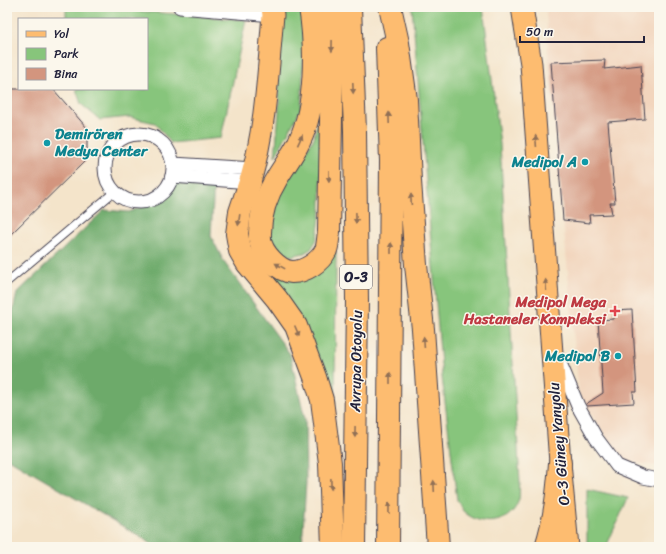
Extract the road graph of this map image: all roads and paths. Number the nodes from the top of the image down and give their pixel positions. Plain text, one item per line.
1 (180, 7) edge
2 (310, 7) edge
3 (333, 7) edge
4 (350, 7) edge
5 (389, 7) edge
6 (522, 7) edge
7 (272, 11) edge
8 (172, 170) junction
9 (252, 176) junction
10 (114, 192) junction
11 (7, 282) edge
12 (550, 339) junction
13 (560, 464) junction
14 (659, 480) edge
15 (333, 547) edge
16 (354, 547) edge
17 (388, 547) edge
18 (438, 547) edge
19 (546, 547) edge
20 (568, 547) edge

1 - 7 street
3 -> 2 highway
4 -> 16 highway, Avrupa Otoyolu / O-3
17 -> 5 highway, O-3
18 -> 5 highway
12 -> 6 main road, O-3 Güney Yanyolu
7 - 9 main road
8 - 9 street
8 - 10 street
8 - 10 street
9 -> 15 highway
10 - 11 lane
12 - 13 main road, O-3 Güney Yanyolu
12 - 14 street
13 - 19 highway
13 - 20 main road, O-3 Güney Yanyolu

